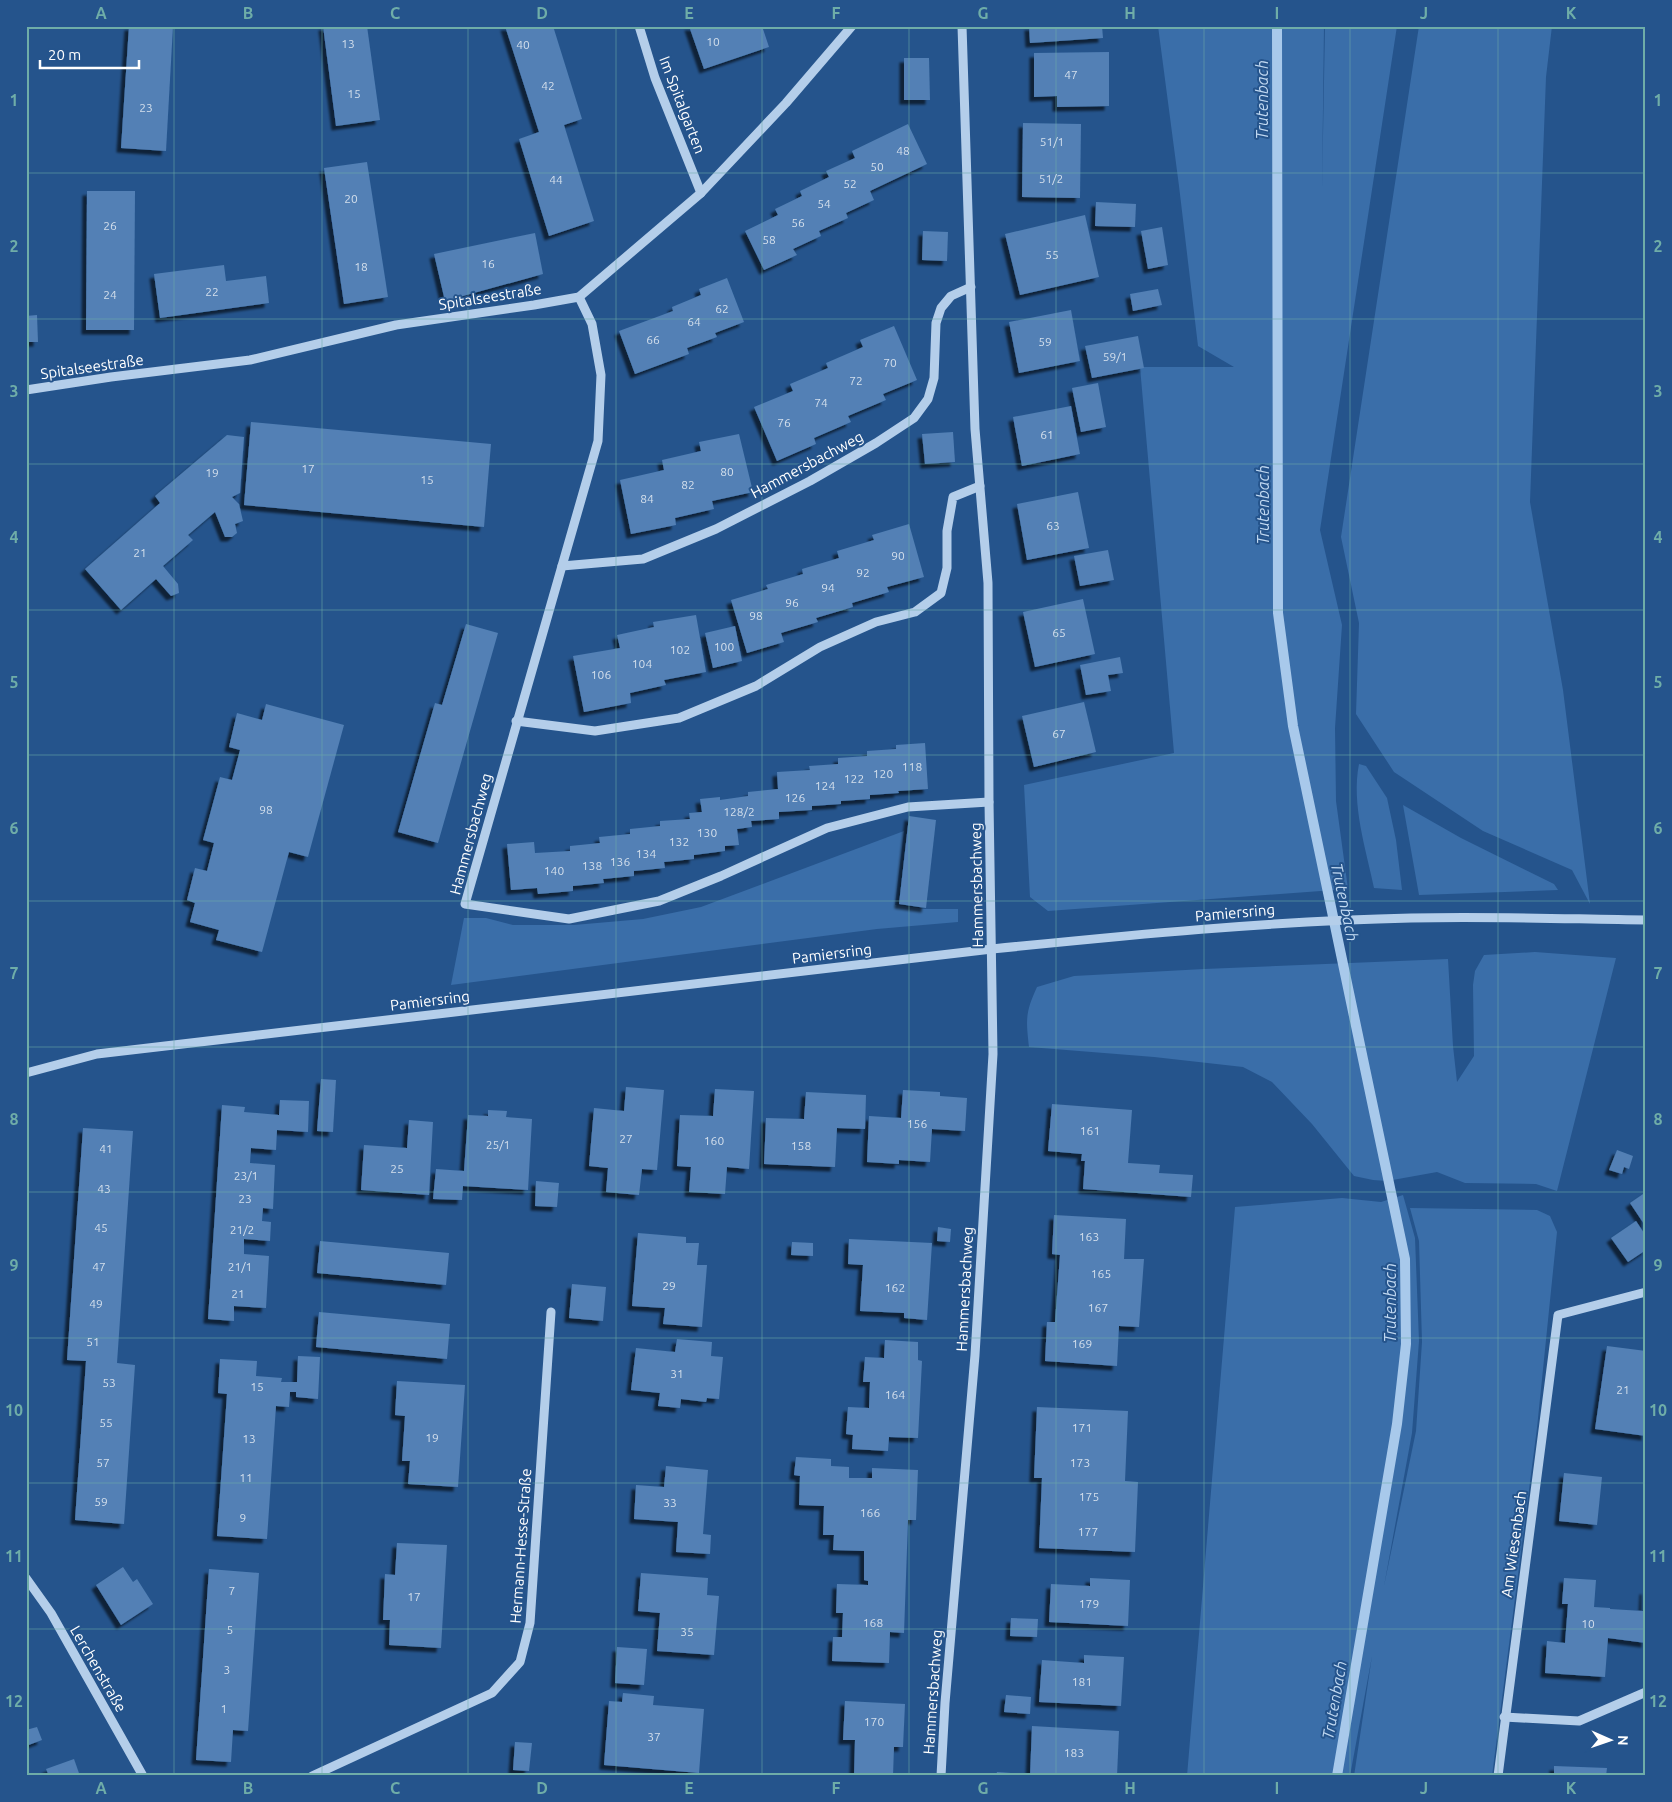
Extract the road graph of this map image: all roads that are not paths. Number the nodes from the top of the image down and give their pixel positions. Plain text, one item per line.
1 (639, 26) edge
2 (852, 26) edge
3 (962, 26) edge
4 (701, 194) junction
5 (971, 287) junction
6 (579, 297) junction
7 (26, 390) edge
8 (980, 486) junction
9 (562, 566) junction
10 (516, 721) junction
11 (989, 802) junction
12 (1646, 920) edge
13 (992, 949) junction
14 (26, 1073) edge
15 (1646, 1292) edge
16 (550, 1312) dead end
17 (26, 1578) edge
18 (1646, 1692) edge
19 (1504, 1717) junction
20 (143, 1776) edge
21 (312, 1776) edge
22 (941, 1776) edge
23 (1498, 1776) edge

1 - 4 street, Im Spitalgarten
2 - 4 street
3 - 5 street, Hammersbachweg
4 - 6 street
5 - 8 street, Hammersbachweg
5 - 9 street, Hammersbachweg
6 - 7 street, Spitalseestraße
6 - 9 street, Hammersbachweg
8 - 10 street
8 - 11 street, Hammersbachweg
9 - 10 street, Hammersbachweg
10 - 11 street, Hammersbachweg
11 - 13 street, Hammersbachweg
12 - 13 street, Pamiersring
13 - 14 street, Pamiersring
13 - 22 street, Hammersbachweg
15 - 19 street, Am Wiesenbach
16 - 21 street, Hermann-Hesse-Straße
17 - 20 street, Lerchenstraße
18 - 19 street
19 - 23 street, Am Wiesenbach

